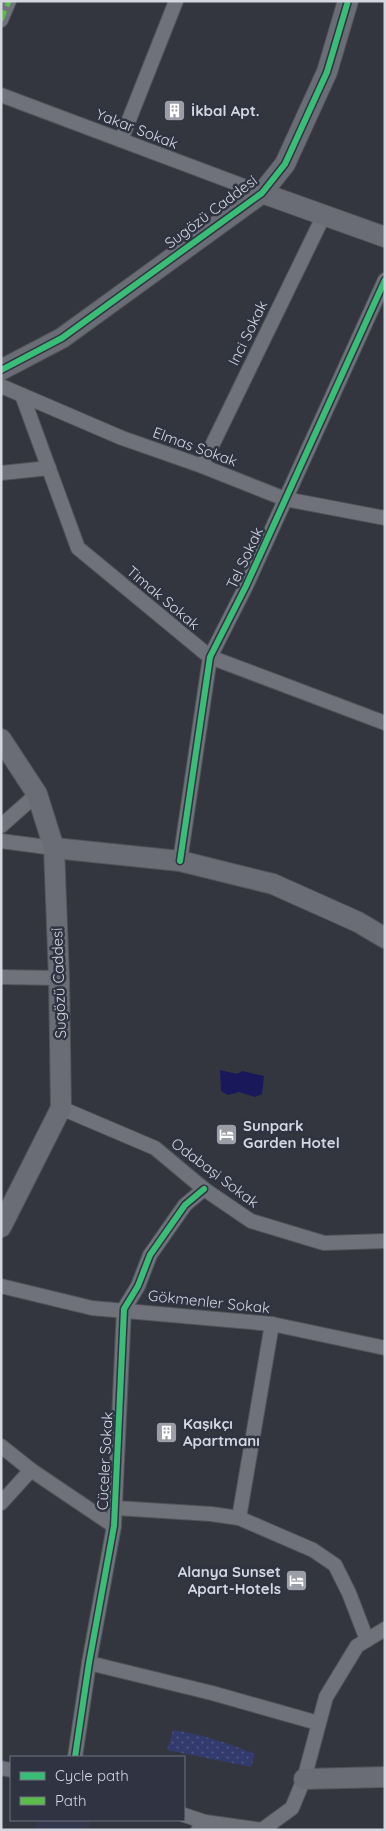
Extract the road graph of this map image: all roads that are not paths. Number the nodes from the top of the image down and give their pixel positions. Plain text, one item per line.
1 (9, 1) edge
2 (176, 1) edge
3 (348, 1) edge
4 (1, 20) edge
5 (1, 95) edge
6 (121, 140) junction
7 (262, 193) junction
8 (324, 215) junction
9 (385, 237) edge
10 (385, 280) edge
11 (1, 370) edge
12 (1, 386) edge
13 (22, 395) junction
14 (202, 466) junction
15 (49, 468) junction
16 (1, 473) edge
17 (286, 499) junction
18 (385, 518) edge
19 (210, 657) junction
20 (385, 723) edge
21 (1, 739) edge
22 (37, 794) junction
23 (1, 826) edge
24 (1, 841) edge
25 (54, 848) junction
26 (180, 861) junction
27 (385, 938) edge
28 (1, 977) edge
29 (59, 978) junction
30 (61, 1108) junction
31 (204, 1189) junction
32 (1, 1227) edge
33 (385, 1241) edge
34 (1, 1286) edge
35 (124, 1310) junction
36 (272, 1324) junction
37 (385, 1348) edge
38 (1, 1446) edge
39 (31, 1470) junction
40 (1, 1503) edge
41 (116, 1508) junction
42 (239, 1518) junction
43 (114, 1526) junction
44 (385, 1629) edge
45 (367, 1640) junction
46 (89, 1663) junction
47 (318, 1723) junction
48 (75, 1756) edge
49 (385, 1777) edge
50 (304, 1779) junction
51 (185, 1816) edge
52 (202, 1826) edge
53 (262, 1830) edge

1 - 4 street
2 - 6 street
3 - 7 street, Sugözü Caddesi
5 - 6 street, Yakar Sokak
6 - 7 street, Yakar Sokak
7 - 8 street
7 - 11 street, Sugözü Caddesi
8 - 9 street
8 - 14 street, Inci Sokak
10 - 17 street, Tel Sokak
12 - 13 street, Elmas Sokak
13 - 14 street, Elmas Sokak
13 - 15 street, Timak Sokak
14 - 17 street, Elmas Sokak
15 - 16 street
15 - 19 street, Timak Sokak
17 - 18 street, Elmas Sokak
17 - 19 street, Tel Sokak
19 - 20 street, Timak Sokak
19 - 26 street, Tel Sokak
21 - 22 street, Sugözü Caddesi
22 - 23 street
22 - 25 street, Sugözü Caddesi
24 - 25 street
25 - 26 street
25 - 29 street, Sugözü Caddesi
26 - 27 street
28 - 29 street
29 - 30 street, Sugözü Caddesi
30 - 31 street, Odabaşi Sokak
30 - 32 street, Sugözü Caddesi
31 - 33 street, Odabaşi Sokak
31 - 35 street, Cüceler Sokak
34 - 35 street, Gökmenler Sokak
35 - 36 street, Gökmenler Sokak
35 - 41 street, Cüceler Sokak
36 - 37 street, Gökmenler Sokak
36 - 42 street
38 - 39 street
39 - 40 street
39 - 43 street
41 - 42 street
41 - 43 street, Cüceler Sokak
42 - 45 street
43 - 46 street, Cüceler Sokak
44 - 45 street
45 - 47 street
46 - 47 street
46 - 48 street, Cüceler Sokak
47 - 50 street
49 - 50 street
50 - 53 street
51 - 52 street
52 - 53 street

